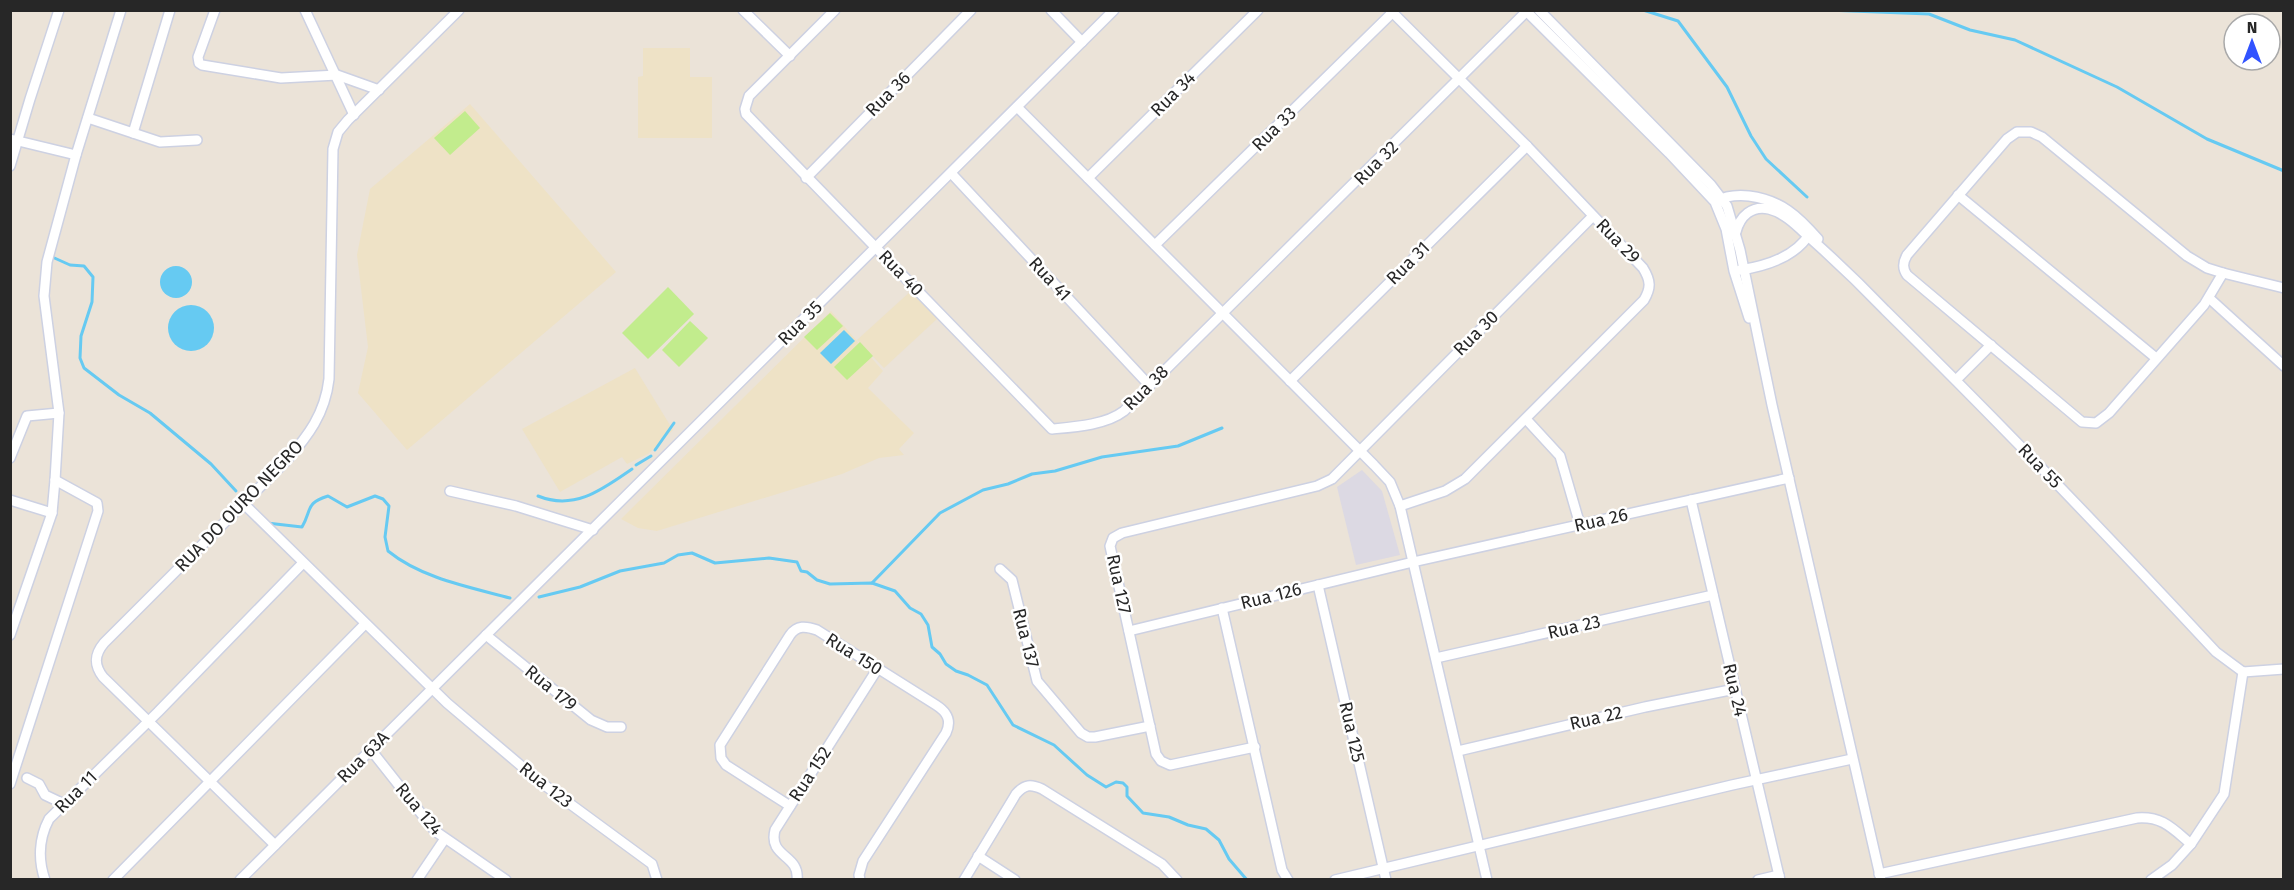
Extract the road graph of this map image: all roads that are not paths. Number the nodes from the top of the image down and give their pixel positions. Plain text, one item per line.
1 (59, 10) edge
2 (121, 10) edge
3 (170, 10) edge
4 (215, 10) edge
5 (305, 10) edge
6 (459, 10) edge
7 (743, 10) edge
8 (835, 10) edge
9 (971, 10) edge
10 (1051, 10) edge
11 (1114, 10) edge
12 (1258, 10) edge
13 (1539, 10) edge
14 (1526, 11) edge
15 (1391, 12) edge
16 (1082, 42) junction
17 (790, 56) junction
18 (337, 75) junction
19 (1459, 80) junction
20 (379, 90) junction
21 (1017, 107) junction
22 (354, 115) junction
23 (88, 118) junction
24 (133, 133) junction
25 (14, 140) edge
26 (197, 140) dead end
27 (1527, 146) junction
28 (76, 155) junction
29 (10, 166) edge
30 (951, 173) junction
31 (806, 178) junction
32 (1088, 178) junction
33 (1958, 195) junction
34 (1718, 200) junction
35 (1593, 216) junction
36 (1736, 232) junction
37 (1810, 234) junction
38 (1155, 245) junction
39 (876, 248) junction
40 (1739, 270) junction
41 (2223, 273) junction
42 (2283, 288) edge
43 (2209, 298) junction
44 (1223, 314) junction
45 (1990, 345) junction
46 (2156, 358) junction
47 (2283, 366) edge
48 (1956, 380) junction
49 (1290, 381) junction
50 (1149, 385) junction
51 (59, 413) junction
52 (1526, 419) junction
53 (1052, 429) joint
54 (1359, 450) junction
55 (10, 458) edge
56 (1790, 478) junction
57 (55, 480) junction
58 (450, 491) dead end
59 (10, 500) edge
60 (1691, 500) junction
61 (244, 504) junction
62 (1400, 506) junction
63 (52, 513) junction
64 (1580, 525) junction
65 (593, 530) junction
66 (1413, 562) junction
67 (303, 563) junction
68 (1000, 568) dead end
69 (1318, 585) junction
70 (1713, 596) junction
71 (1222, 608) junction
72 (365, 624) junction
73 (1129, 631) junction
74 (10, 635) edge
75 (486, 635) junction
76 (1436, 658) junction
77 (878, 668) junction
78 (2283, 669) edge
79 (2243, 672) junction
80 (432, 689) junction
81 (1735, 689) junction
82 (148, 722) junction
83 (1150, 726) junction
84 (621, 727) dead end
85 (1255, 747) junction
86 (371, 750) junction
87 (1458, 751) junction
88 (1852, 759) junction
89 (14, 760) edge
90 (27, 778) dead end
91 (1756, 780) junction
92 (212, 782) junction
93 (10, 784) edge
94 (64, 804) junction
95 (790, 806) junction
96 (444, 840) junction
97 (2191, 844) junction
98 (275, 845) junction
99 (1479, 846) junction
100 (978, 856) junction
101 (1383, 868) junction
102 (1780, 877) edge
103 (1880, 877) edge
104 (45, 879) edge
105 (113, 879) edge
106 (240, 879) edge
107 (417, 879) edge
108 (506, 879) edge
109 (657, 879) edge
110 (796, 879) edge
111 (860, 879) edge
112 (964, 879) edge
113 (1015, 879) edge
114 (1177, 879) edge
115 (1288, 879) edge
116 (1335, 879) edge
117 (1386, 879) edge
118 (1487, 879) edge
119 (1758, 879) edge
120 (2151, 879) edge

1 - 25 street
2 - 23 street
3 - 24 street
4 - 18 street
5 - 18 street
6 - 20 street, RUA DO OURO NEGRO
7 - 17 street
8 - 17 street
9 - 31 street, Rua 36
10 - 16 street
11 - 16 street, Rua 35
12 - 32 street, Rua 34
13 - 34 street
14 - 19 street, Rua 32
14 - 34 street
15 - 19 street, Rua 29
15 - 38 street, Rua 33
16 - 21 street, Rua 35
17 - 31 street, Rua 40
18 - 20 street
18 - 22 street
19 - 27 street, Rua 29
19 - 44 street, Rua 32
20 - 22 street, RUA DO OURO NEGRO
21 - 30 street, Rua 35
21 - 32 street
22 - 61 street, RUA DO OURO NEGRO
23 - 24 street
23 - 28 street
24 - 26 street
25 - 28 street
25 - 29 street
27 - 35 street, Rua 29
27 - 49 street, Rua 31
28 - 51 street
30 - 39 street, Rua 35
30 - 50 street, Rua 41
31 - 39 street, Rua 40
32 - 38 street
33 - 41 street
33 - 45 street
33 - 46 street
34 - 36 street
34 - 37 street
34 - 40 street
35 - 52 street, Rua 29
35 - 54 street, Rua 30
36 - 37 street
36 - 40 street
37 - 40 street
37 - 48 street, Rua 55
38 - 44 street
39 - 53 street, Rua 40
39 - 65 street, Rua 35
40 - 56 street
41 - 42 street
41 - 43 street
43 - 46 street
43 - 47 street
44 - 49 street
44 - 50 street, Rua 38
45 - 46 street
45 - 48 street
48 - 79 street, Rua 55
49 - 54 street
50 - 53 street, Rua 38
51 - 55 street
51 - 57 street
52 - 62 street, Rua 29
52 - 64 street
54 - 62 street
54 - 73 street, Rua 127
56 - 60 street, Rua 26
56 - 88 street
57 - 63 street
57 - 89 street
58 - 65 street
59 - 63 street
60 - 64 street, Rua 26
60 - 70 street, Rua 24
61 - 67 street, Rua 123
61 - 82 street, RUA DO OURO NEGRO
62 - 66 street
63 - 74 street
64 - 66 street, Rua 26
65 - 75 street, Rua 35
66 - 69 street, Rua 126
66 - 76 street
67 - 72 street, Rua 123
67 - 82 street, Rua 11
68 - 83 street, Rua 137
69 - 71 street, Rua 126
69 - 101 street, Rua 125
70 - 76 street, Rua 23
70 - 81 street, Rua 24
71 - 73 street, Rua 126
71 - 85 street
72 - 80 street, Rua 123
72 - 92 street
73 - 83 street, Rua 127
75 - 80 street, Rua 63A
75 - 84 street, Rua 179
76 - 87 street
77 - 95 street, Rua 152
77 - 95 street, Rua 150
77 - 111 street, Rua 150
78 - 79 street
79 - 97 street
80 - 86 street, Rua 63A
80 - 109 street, Rua 123
81 - 87 street, Rua 22
81 - 91 street, Rua 24
82 - 92 street, RUA DO OURO NEGRO
82 - 94 street, Rua 11
83 - 85 street, Rua 127
85 - 115 street
86 - 96 street, Rua 124
86 - 98 street, Rua 63A
87 - 99 street
88 - 91 street
88 - 103 street
89 - 93 street
90 - 94 street
91 - 99 street
91 - 102 street, Rua 24
92 - 98 street, RUA DO OURO NEGRO
92 - 105 street
94 - 104 street, Rua 11
95 - 110 street, Rua 152
96 - 107 street
96 - 108 street, Rua 124
97 - 103 street
97 - 120 street
98 - 106 street, Rua 63A
99 - 101 street
99 - 118 street
100 - 112 street
100 - 113 street
100 - 114 street
101 - 116 street
101 - 117 street, Rua 125
102 - 119 street

